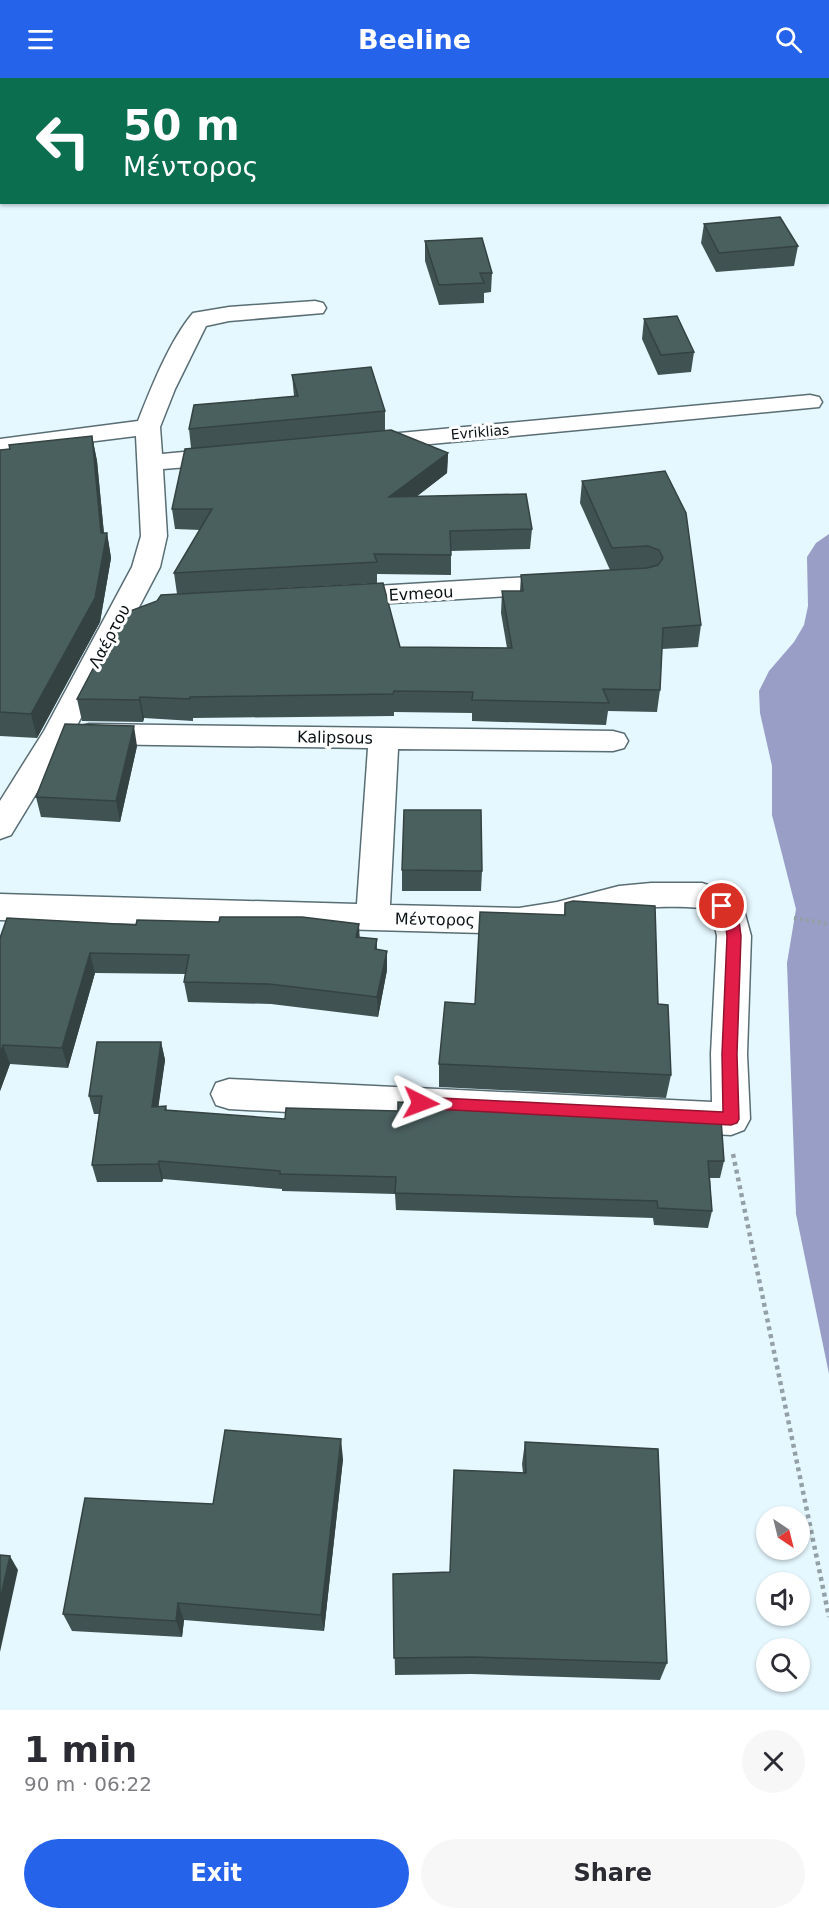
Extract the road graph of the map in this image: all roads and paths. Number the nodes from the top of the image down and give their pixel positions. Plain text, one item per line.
1 (315, 308) dead end
2 (810, 402) dead end
3 (148, 427) junction
4 (0, 446) edge
5 (338, 446) edge
6 (244, 455) edge
7 (150, 463) junction
8 (585, 583) edge
9 (312, 599) edge
10 (156, 607) edge
11 (125, 608) junction
12 (58, 734) junction
13 (384, 737) junction
14 (613, 741) dead end
15 (0, 827) edge
16 (0, 907) edge
17 (373, 917) junction
18 (794, 918) dead end
19 (829, 924) edge
20 (230, 1094) dead end
21 (731, 1119) junction
22 (829, 1617) edge

1 - 3 street
2 - 5 street, Evriklias
3 - 4 street
3 - 7 street, Λαέρτου
6 - 7 street
7 - 11 street, Λαέρτου
8 - 9 street, Evmeou
10 - 11 street
11 - 12 street, Λαέρτου
12 - 13 street, Kalipsous
12 - 15 street, Λαέρτου
13 - 14 street, Kalipsous
13 - 17 street
16 - 17 street, Μέντορος
17 - 21 street, Μέντορος
18 - 19 path
20 - 21 street
21 - 22 path

